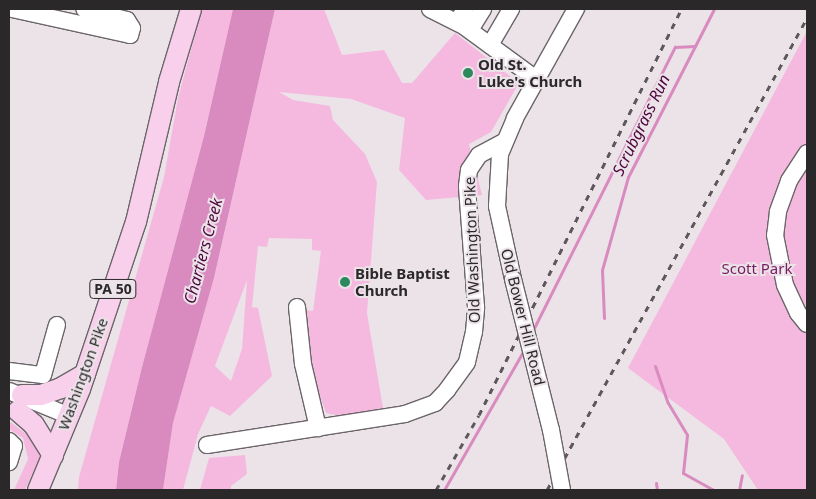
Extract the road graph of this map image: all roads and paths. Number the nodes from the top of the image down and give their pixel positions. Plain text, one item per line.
1 (84, 9) edge
2 (176, 9) edge
3 (191, 9) edge
4 (430, 9) edge
5 (482, 9) edge
6 (511, 9) edge
7 (576, 9) edge
8 (17, 10) edge
9 (464, 20) edge
10 (490, 46) junction
11 (536, 79) junction
12 (169, 82) junction
13 (503, 142) junction
14 (807, 154) edge
15 (297, 307) dead end
16 (807, 324) edge
17 (57, 325) dead end
18 (9, 372) edge
19 (85, 374) junction
20 (14, 401) edge
21 (67, 422) junction
22 (318, 428) junction
23 (9, 441) edge
24 (207, 445) dead end
25 (53, 456) junction
26 (9, 462) edge
27 (38, 490) edge
28 (562, 490) edge

1 - 8 street
2 - 12 main road, Washington Pike / PA 50
3 - 12 main road, Washington Pike / PA 50
4 - 9 street
5 - 9 street
6 - 10 street
7 - 11 street
9 - 10 street
10 - 11 street
11 - 13 street
12 - 19 main road, Washington Pike / PA 50
13 - 22 street, Old Washington Pike
13 - 28 street, Old Bower Hill Road, bridge
14 - 16 street
15 - 22 street
17 - 18 street
19 - 20 main road
19 - 21 main road, Washington Pike / PA 50
20 - 21 street
20 - 25 main road
21 - 25 main road, Washington Pike / PA 50
22 - 24 street, Old Washington Pike
23 - 26 street
25 - 27 main road, Washington Pike / PA 50

